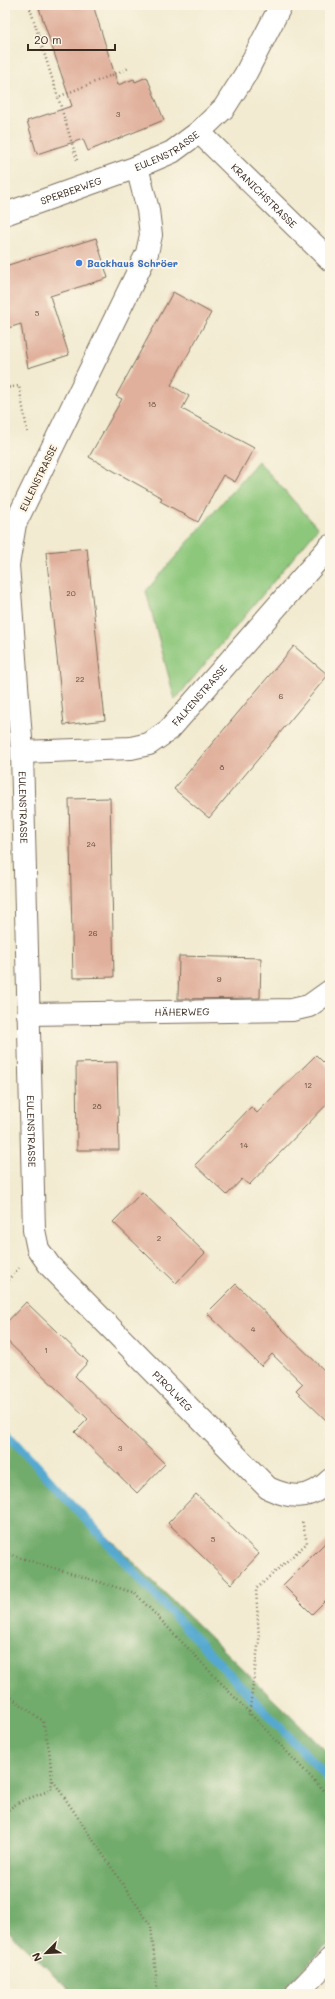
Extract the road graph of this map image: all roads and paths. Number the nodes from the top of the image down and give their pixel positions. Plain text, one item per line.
1 (29, 5) edge
2 (281, 5) edge
3 (129, 68) dead end
4 (58, 97) junction
5 (199, 132) junction
6 (137, 167) junction
7 (84, 186) junction
8 (5, 214) edge
9 (330, 260) edge
10 (5, 388) edge
11 (50, 452) junction
12 (330, 546) edge
13 (22, 752) junction
14 (330, 990) edge
15 (28, 1014) junction
16 (38, 1249) joint
17 (327, 1483) edge
18 (297, 1496) junction
19 (5, 1553) edge
20 (5, 1693) edge
21 (249, 1715) junction
22 (52, 1779) junction
23 (330, 1797) edge
24 (5, 1812) edge
25 (330, 1959) edge
26 (158, 1994) edge
27 (296, 1994) edge

1 - 4 path
2 - 5 street, EULENSTRASSE
3 - 4 path
4 - 7 path
5 - 6 street, EULENSTRASSE
5 - 9 street, KRANICHSTRASSE
6 - 7 street, SPERBERWEG
6 - 11 street, EULENSTRASSE
7 - 8 street, SPERBERWEG
10 - 11 path
11 - 13 street, EULENSTRASSE
12 - 13 street, FALKENSTRASSE
13 - 15 street, EULENSTRASSE
14 - 15 street, HÄHERWEG
15 - 16 street, EULENSTRASSE
16 - 18 street, PIROLWEG
17 - 18 street, PIROLWEG
18 - 21 path
19 - 21 path
20 - 22 path
21 - 23 path
22 - 24 path
22 - 26 path
25 - 27 street

